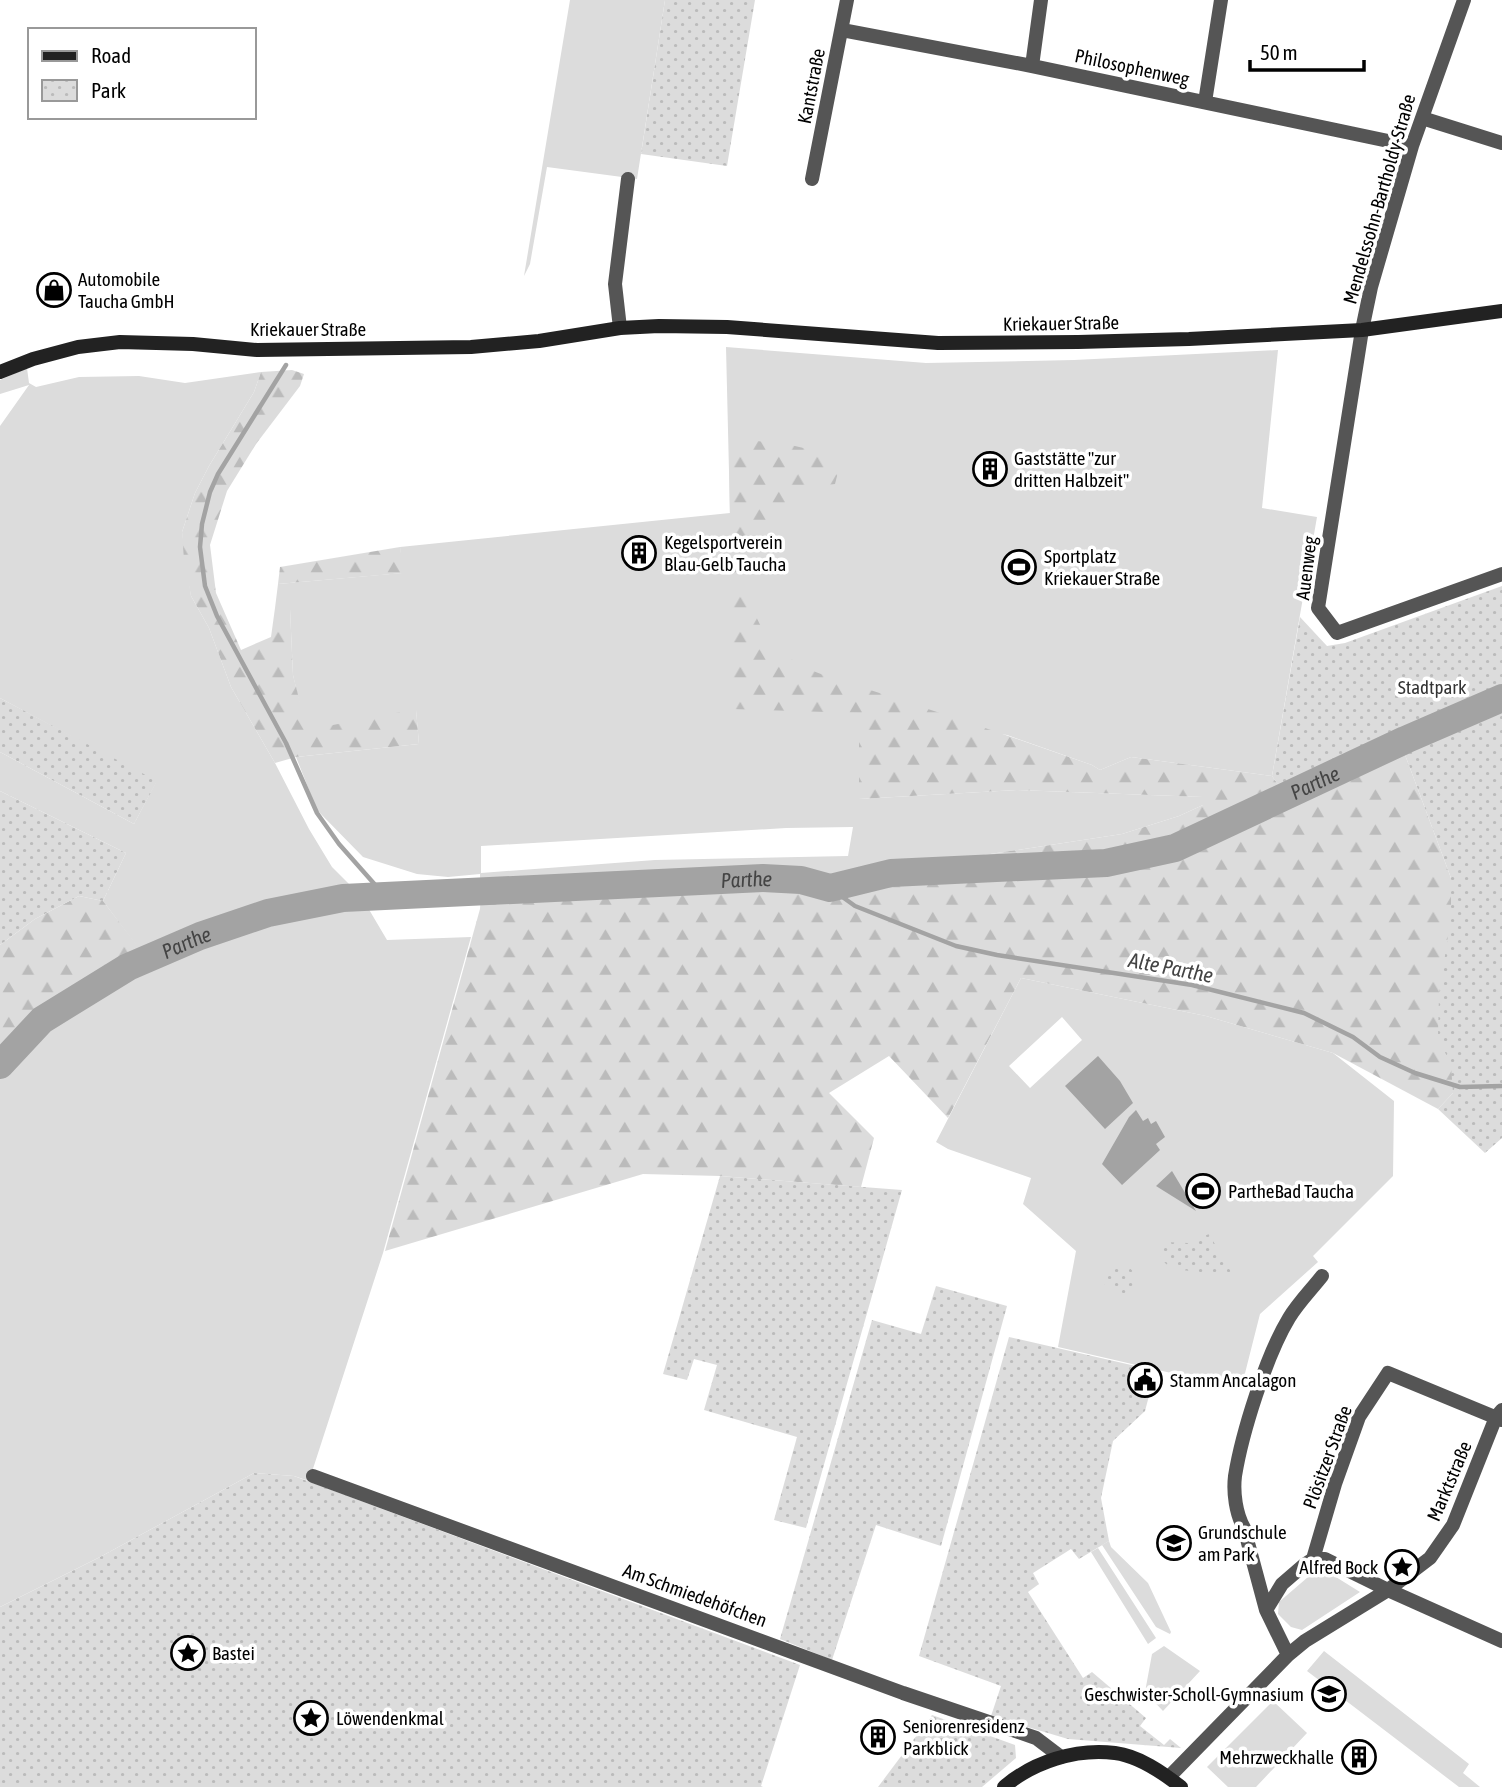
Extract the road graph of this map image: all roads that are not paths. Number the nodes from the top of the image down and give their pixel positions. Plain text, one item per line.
1 (847, 0) edge
2 (1041, 0) edge
3 (1220, 0) edge
4 (1464, 0) edge
5 (842, 30) junction
6 (1032, 66) junction
7 (1205, 102) junction
8 (1422, 118) junction
9 (1502, 143) edge
10 (1412, 146) junction
11 (628, 179) dead end
12 (812, 179) dead end
13 (1502, 311) edge
14 (620, 328) junction
15 (1362, 330) junction
16 (0, 372) edge
17 (1502, 574) edge
18 (1322, 1276) dead end
19 (1500, 1416) edge
20 (313, 1476) dead end
21 (1313, 1559) junction
22 (1388, 1590) junction
23 (1266, 1610) junction
24 (1502, 1641) edge
25 (1288, 1655) junction
26 (1061, 1757) junction
27 (1169, 1777) junction
28 (1004, 1787) edge
29 (1181, 1787) edge

1 - 5 street, Kantstraße
2 - 6 street
3 - 7 street
4 - 8 street, Mendelssohn-Bartholdy-Straße
5 - 6 street, Philosophenweg
5 - 12 street, Kantstraße
6 - 7 street, Philosophenweg
7 - 10 street, Philosophenweg
8 - 9 street
8 - 10 street, Mendelssohn-Bartholdy-Straße
10 - 15 street, Mendelssohn-Bartholdy-Straße
11 - 14 street
13 - 15 street, Kriekauer Straße
14 - 15 street, Kriekauer Straße
14 - 16 street, Kriekauer Straße
15 - 17 street, Auenweg
18 - 23 street
19 - 21 street, Plösitzer Straße
19 - 22 street, Marktstraße
20 - 26 street, Am Schmiedehöfchen
21 - 22 street
21 - 23 street
22 - 24 street
22 - 25 street, Marktstraße
23 - 25 street
25 - 27 street, Marktstraße
26 - 27 street
26 - 28 street
27 - 29 street

